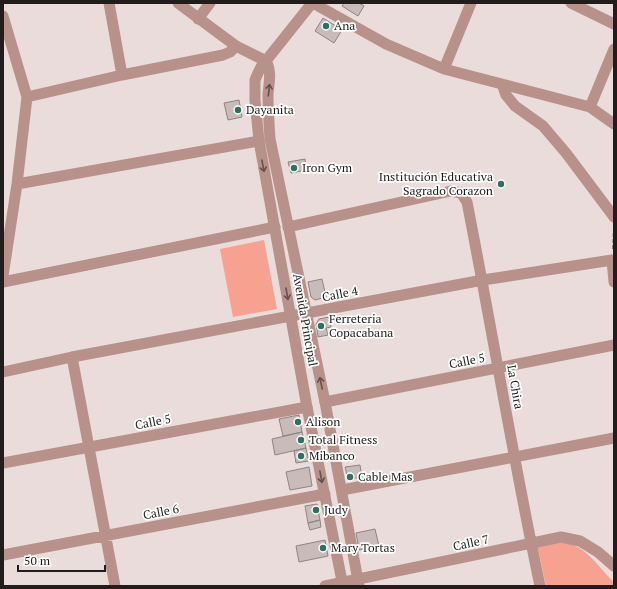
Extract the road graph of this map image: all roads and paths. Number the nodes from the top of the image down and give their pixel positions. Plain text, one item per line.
1 (109, 3) edge
2 (178, 3) edge
3 (210, 3) edge
4 (312, 3) edge
5 (471, 3) edge
6 (571, 3) edge
7 (3, 16) edge
8 (198, 19) junction
9 (614, 24) edge
10 (236, 46) junction
11 (614, 49) edge
12 (266, 61) junction
13 (444, 69) junction
14 (122, 75) junction
15 (502, 84) junction
16 (27, 97) junction
17 (590, 107) junction
18 (614, 124) edge
19 (259, 141) junction
20 (17, 184) junction
21 (614, 217) edge
22 (288, 226) junction
23 (275, 227) junction
24 (614, 229) edge
25 (612, 260) junction
26 (3, 276) edge
27 (614, 276) edge
28 (483, 280) junction
29 (3, 282) edge
30 (614, 282) edge
31 (307, 314) junction
32 (291, 317) junction
33 (614, 345) edge
34 (72, 357) junction
35 (498, 368) junction
36 (3, 372) edge
37 (325, 402) junction
38 (307, 407) junction
39 (614, 438) edge
40 (89, 447) junction
41 (514, 457) junction
42 (3, 462) edge
43 (342, 490) junction
44 (324, 494) junction
45 (105, 536) junction
46 (531, 544) junction
47 (3, 555) edge
48 (614, 566) edge
49 (359, 583) edge
50 (342, 584) edge
51 (115, 586) edge
52 (325, 586) edge
53 (540, 586) edge

1 - 14 street
2 - 8 street
3 - 8 street
4 - 12 street, Avenida Principal
4 - 13 street
5 - 13 street
6 - 9 street
7 - 16 street
8 - 10 street
10 - 12 street
10 - 14 street
11 - 17 street
12 - 19 street, Avenida Principal
22 -> 12 street, Avenida Principal
13 - 15 street
14 - 16 street
15 - 17 street
15 - 21 street
16 - 20 street
17 - 18 street
19 - 20 street
19 -> 23 street, Avenida Principal
20 - 26 street
22 - 28 street, La Chira
22 - 31 street, Avenida Principal
23 - 29 street
23 -> 32 street, Avenida Principal
24 - 25 path
25 - 27 street
25 - 28 street, Calle 4
27 - 30 street
28 - 31 street, Calle 4
28 - 35 street, La Chira
31 - 32 street, Calle 4
37 -> 31 street, Avenida Principal
32 - 34 street, Calle 4
32 - 38 street, Avenida Principal
33 - 35 street, Calle 5
34 - 36 street, Calle 4
34 - 40 street
35 - 37 street, Calle 5
35 - 41 street, La Chira
37 - 43 street, Avenida Principal
38 - 40 street, Calle 5
38 -> 44 street, Avenida Principal
39 - 41 street
40 - 42 street, Calle 5
40 - 45 street
41 - 43 street
41 - 46 street, La Chira
43 - 49 street, Avenida Principal
44 - 45 street, Calle 6
44 - 50 street, Avenida Principal
45 - 47 street, Calle 6
45 - 51 street
46 - 48 street, Calle 7
46 - 49 street, Calle 7
46 - 53 street, La Chira
49 - 50 street, Calle 7
50 - 52 street, Calle 7

